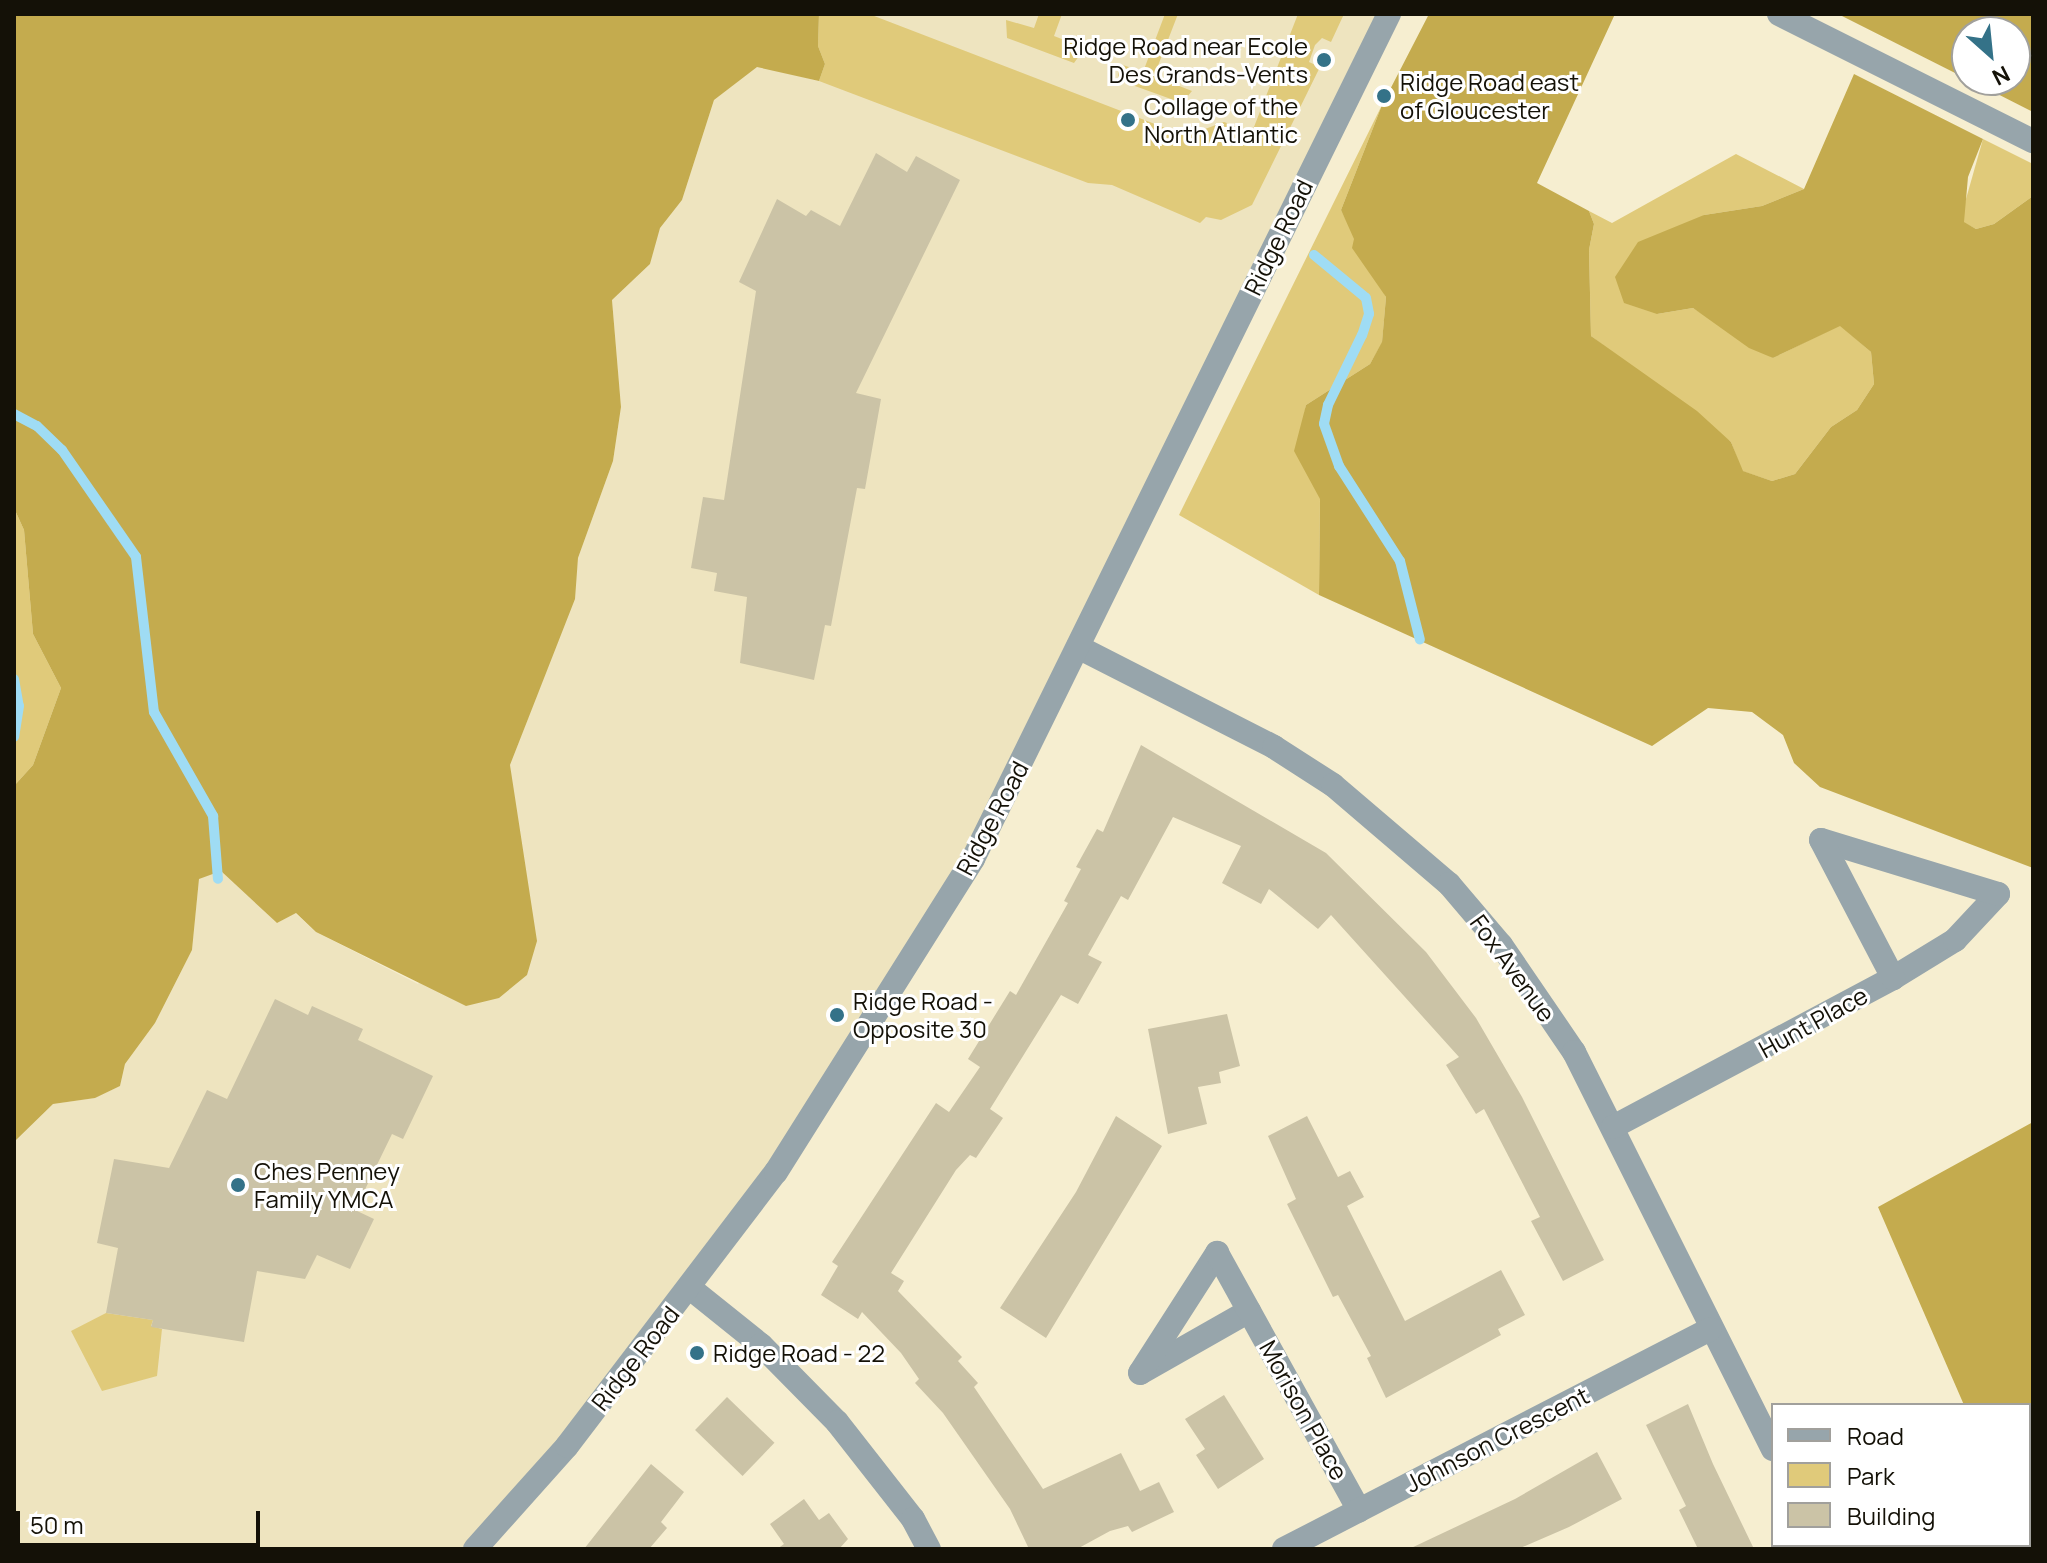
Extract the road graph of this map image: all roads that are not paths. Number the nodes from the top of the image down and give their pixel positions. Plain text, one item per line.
1 (1389, 14) edge
2 (1779, 14) edge
3 (2033, 141) edge
4 (1078, 647) junction
5 (1893, 978) junction
6 (1613, 1127) junction
7 (690, 1288) junction
8 (1249, 1311) junction
9 (1710, 1329) junction
10 (1771, 1445) edge
11 (1359, 1510) junction
12 (475, 1549) edge
13 (929, 1549) edge
14 (1284, 1549) edge

1 - 4 street, Ridge Road
2 - 3 street
4 - 6 street, Fox Avenue
4 - 7 street, Ridge Road
5 - 5 street, Hunt Place
5 - 6 street, Hunt Place
6 - 9 street, Fox Avenue
7 - 12 street, Ridge Road
7 - 13 street
8 - 8 street, Morison Place
8 - 11 street, Morison Place
9 - 10 street, Fox Avenue
9 - 11 street, Johnson Crescent
11 - 14 street, Johnson Crescent

